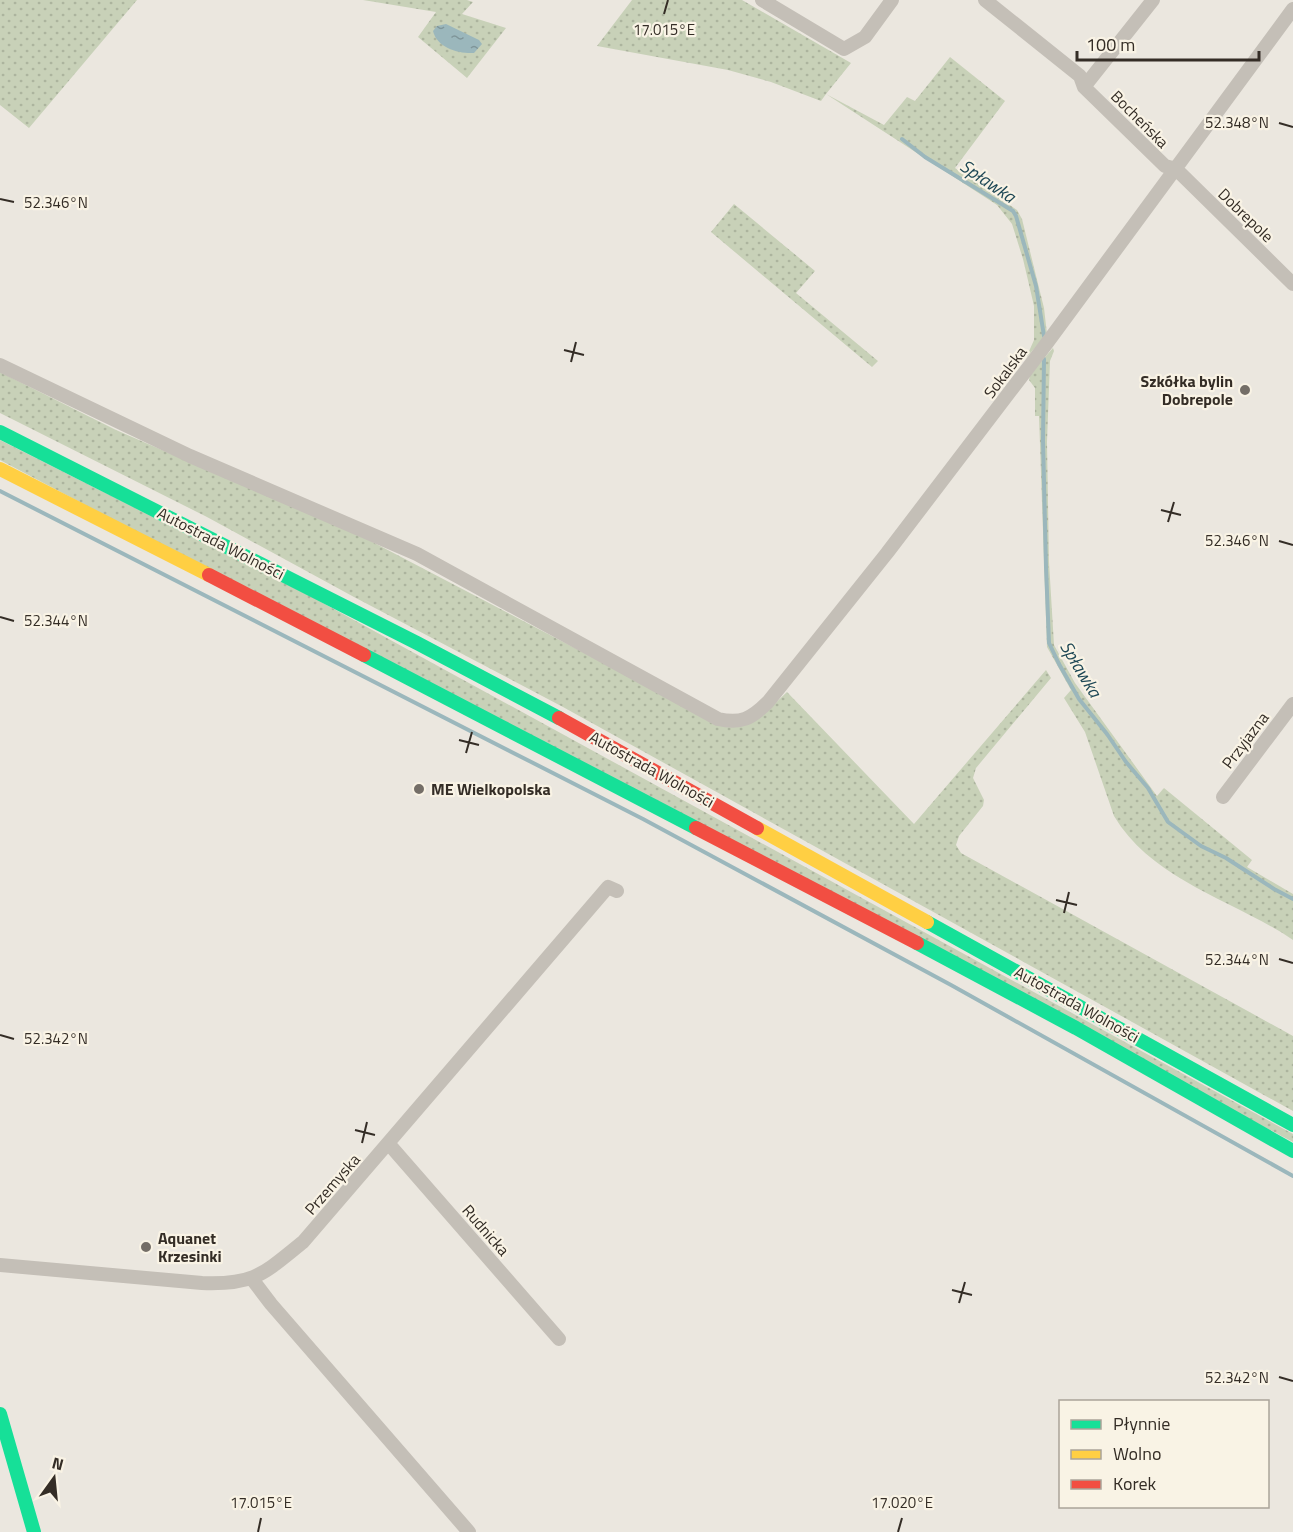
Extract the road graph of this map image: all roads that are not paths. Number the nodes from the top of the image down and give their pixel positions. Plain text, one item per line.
1 (762, 0) edge
2 (892, 0) edge
3 (984, 0) edge
4 (1152, 0) edge
5 (1293, 9) edge
6 (1084, 87) junction
7 (1176, 169) junction
8 (1293, 284) edge
9 (0, 365) edge
10 (0, 432) edge
11 (0, 469) edge
12 (0, 475) edge
13 (53, 495) junction
14 (1293, 704) edge
15 (1223, 797) dead end
16 (617, 891) dead end
17 (1293, 1125) edge
18 (388, 1143) junction
19 (1293, 1151) edge
20 (0, 1265) edge
21 (252, 1278) junction
22 (559, 1339) dead end
23 (0, 1414) edge
24 (34, 1532) edge
25 (469, 1532) edge

1 - 2 street
3 - 6 street, Bocheńska
4 - 6 street
5 - 7 street, Sokalska
6 - 7 street, Bocheńska
7 - 8 street, Dobrepole
7 - 9 street, Sokalska
10 - 17 main road, Autostrada Wolności
11 - 13 main road, Autostrada Wolności
12 - 13 main road
13 - 19 main road, Autostrada Wolności
14 - 15 street, Przyjazna
16 - 18 street, Przemyska
18 - 21 street, Przemyska
18 - 22 street, Rudnicka
20 - 21 street, Przemyska
21 - 25 street
23 - 24 main road

